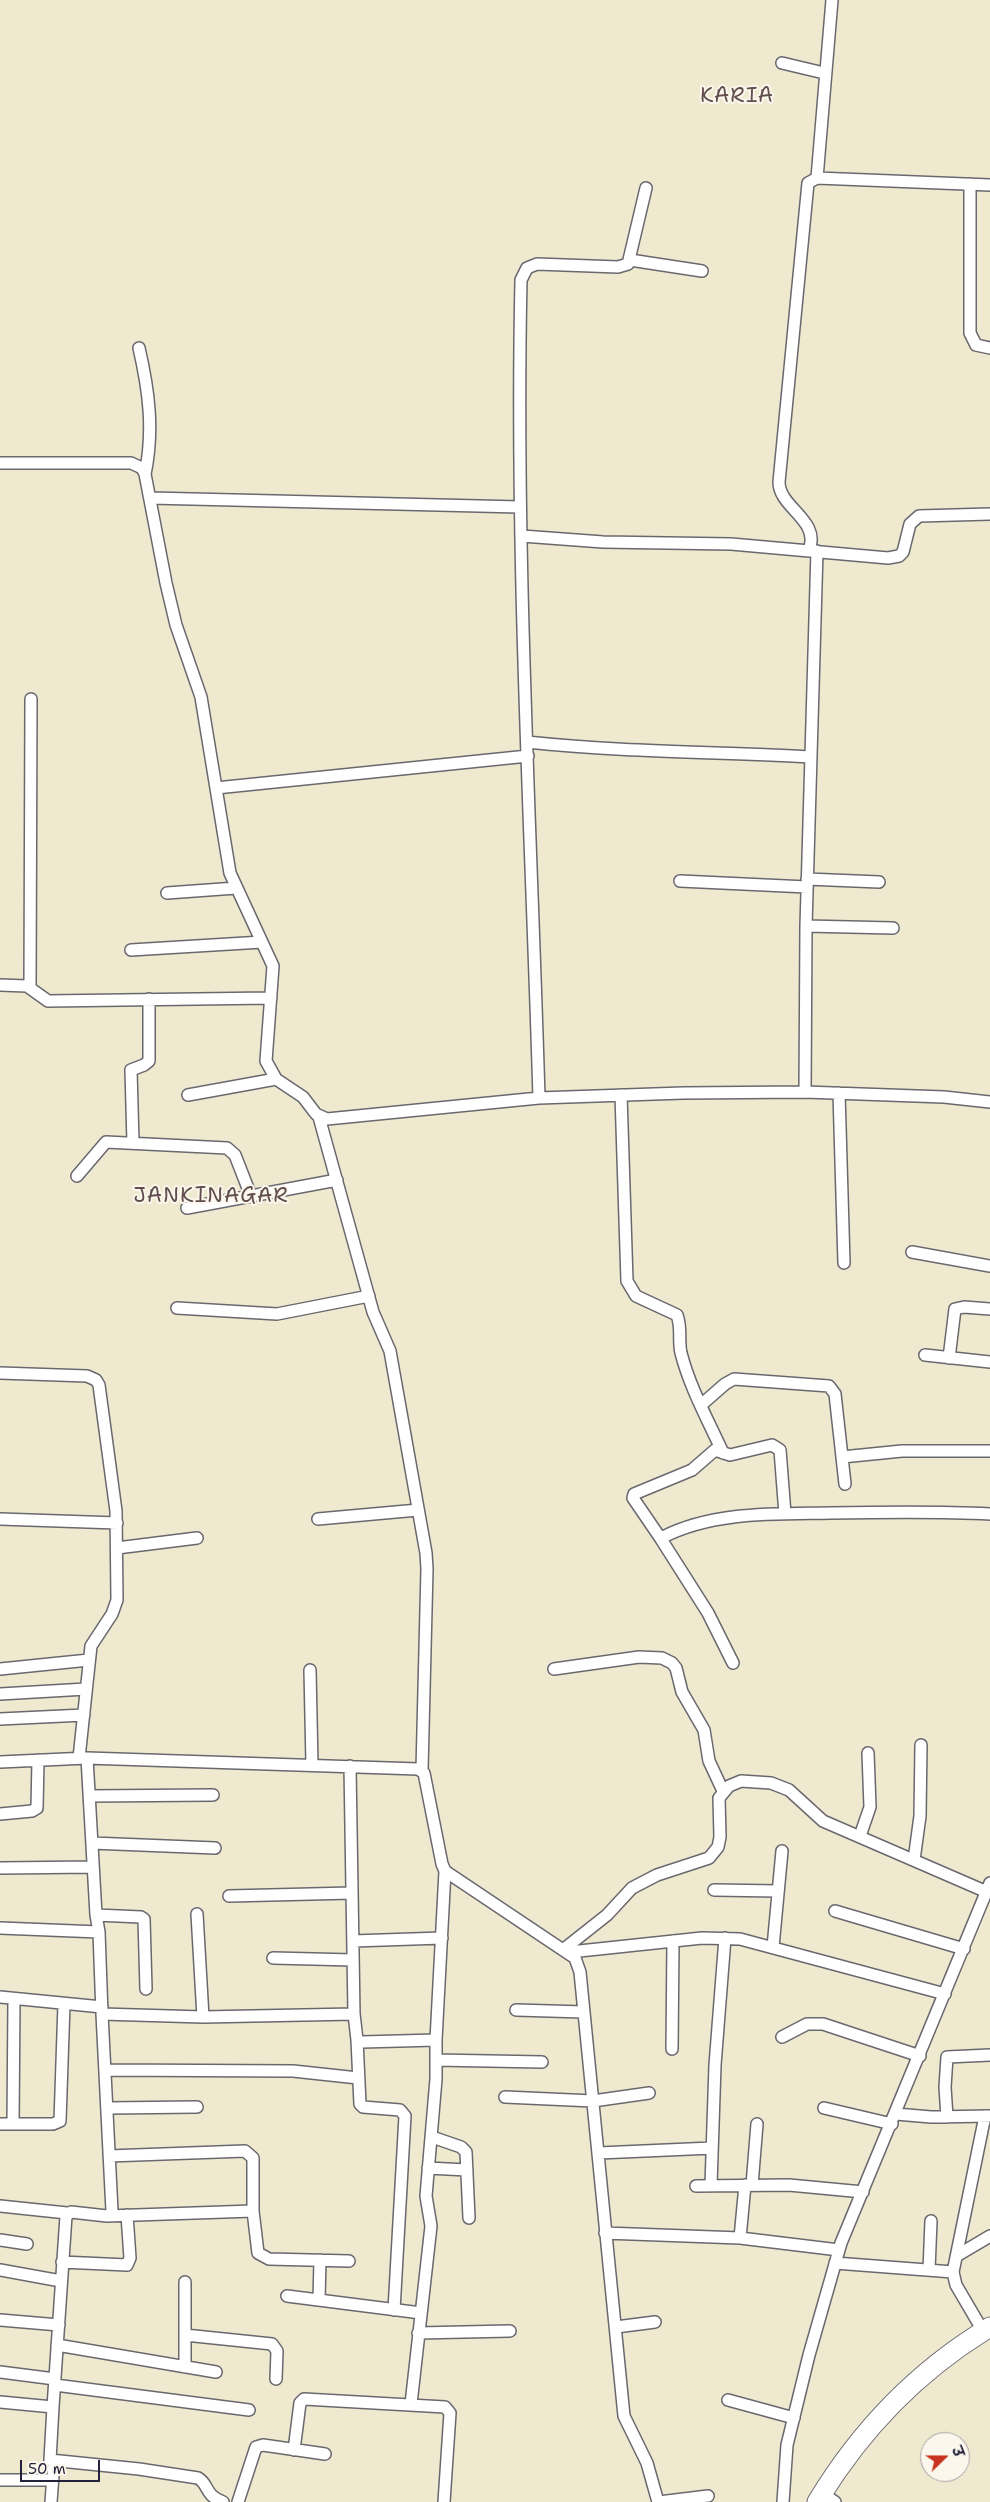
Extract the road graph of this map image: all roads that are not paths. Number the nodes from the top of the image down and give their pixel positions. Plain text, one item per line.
1 (832, 0) edge
2 (782, 64) dead end
3 (824, 73) junction
4 (818, 178) junction
5 (970, 184) junction
6 (990, 185) edge
7 (646, 188) dead end
8 (630, 260) junction
9 (702, 271) dead end
10 (139, 348) dead end
11 (990, 348) edge
12 (0, 463) edge
13 (145, 474) junction
14 (151, 498) junction
15 (520, 507) junction
16 (990, 514) edge
17 (522, 536) junction
18 (813, 550) junction
19 (31, 698) dead end
20 (527, 742) junction
21 (528, 756) junction
22 (810, 756) junction
23 (216, 788) junction
24 (680, 881) dead end
25 (879, 882) dead end
26 (807, 883) junction
27 (236, 888) junction
28 (167, 893) dead end
29 (806, 926) junction
30 (893, 928) dead end
31 (262, 942) junction
32 (131, 950) dead end
33 (0, 985) edge
34 (30, 988) junction
35 (271, 998) junction
36 (149, 999) junction
37 (276, 1079) junction
38 (805, 1092) junction
39 (839, 1093) junction
40 (188, 1095) dead end
41 (621, 1095) junction
42 (539, 1098) junction
43 (990, 1102) edge
44 (319, 1117) junction
45 (133, 1143) junction
46 (77, 1176) dead end
47 (337, 1180) junction
48 (251, 1196) junction
49 (187, 1208) dead end
50 (912, 1252) dead end
51 (844, 1263) dead end
52 (990, 1266) edge
53 (369, 1296) junction
54 (177, 1308) dead end
55 (990, 1309) edge
56 (925, 1355) dead end
57 (950, 1358) junction
58 (990, 1362) edge
59 (0, 1373) edge
60 (700, 1406) junction
61 (990, 1451) edge
62 (723, 1453) junction
63 (842, 1457) junction
64 (844, 1484) dead end
65 (418, 1510) junction
66 (785, 1514) junction
67 (990, 1514) edge
68 (0, 1519) edge
69 (318, 1519) dead end
70 (116, 1523) junction
71 (197, 1538) dead end
72 (660, 1539) junction
73 (117, 1548) junction
74 (89, 1660) junction
75 (733, 1662) dead end
76 (0, 1669) edge
77 (554, 1669) dead end
78 (310, 1670) dead end
79 (86, 1688) junction
80 (0, 1694) edge
81 (84, 1715) junction
82 (0, 1719) edge
83 (922, 1745) dead end
84 (868, 1754) dead end
85 (83, 1758) junction
86 (38, 1760) junction
87 (0, 1762) edge
88 (312, 1765) junction
89 (350, 1766) junction
90 (422, 1770) junction
91 (723, 1791) junction
92 (213, 1795) dead end
93 (89, 1796) junction
94 (0, 1814) edge
95 (860, 1836) junction
96 (92, 1844) junction
97 (215, 1848) dead end
98 (782, 1851) dead end
99 (914, 1860) junction
100 (93, 1867) junction
101 (0, 1868) edge
102 (446, 1871) junction
103 (988, 1887) edge
104 (714, 1890) dead end
105 (778, 1891) junction
106 (352, 1894) junction
107 (229, 1896) dead end
108 (835, 1911) dead end
109 (197, 1914) dead end
110 (96, 1915) junction
111 (0, 1928) edge
112 (99, 1932) junction
113 (442, 1938) junction
114 (725, 1938) junction
115 (353, 1941) junction
116 (673, 1941) junction
117 (773, 1947) junction
118 (964, 1949) junction
119 (567, 1951) junction
120 (272, 1958) dead end
121 (353, 1960) junction
122 (146, 1989) dead end
123 (945, 1994) junction
124 (0, 1997) edge
125 (14, 1999) junction
126 (64, 2004) junction
127 (102, 2010) junction
128 (516, 2010) dead end
129 (584, 2012) junction
130 (354, 2014) junction
131 (203, 2017) junction
132 (782, 2037) dead end
133 (357, 2040) junction
134 (436, 2040) junction
135 (672, 2049) dead end
136 (990, 2055) edge
137 (920, 2056) junction
138 (436, 2060) junction
139 (542, 2062) dead end
140 (105, 2070) junction
141 (358, 2078) junction
142 (649, 2093) dead end
143 (505, 2097) dead end
144 (593, 2101) junction
145 (197, 2107) dead end
146 (107, 2108) junction
147 (824, 2108) dead end
148 (987, 2116) edge
149 (947, 2117) junction
150 (894, 2119) junction
151 (0, 2124) edge
152 (13, 2124) junction
153 (757, 2124) dead end
154 (432, 2137) junction
155 (712, 2148) junction
156 (599, 2153) junction
157 (109, 2156) junction
158 (428, 2168) junction
159 (467, 2170) junction
160 (748, 2185) junction
161 (696, 2186) dead end
162 (711, 2186) junction
163 (863, 2192) junction
164 (0, 2206) edge
165 (253, 2210) junction
166 (68, 2213) junction
167 (127, 2215) junction
168 (107, 2216) junction
169 (469, 2218) dead end
170 (930, 2221) dead end
171 (605, 2233) junction
172 (990, 2236) edge
173 (740, 2238) junction
174 (0, 2240) edge
175 (27, 2244) dead end
176 (839, 2250) junction
177 (958, 2255) junction
178 (320, 2260) junction
179 (349, 2261) dead end
180 (62, 2262) junction
181 (835, 2263) junction
182 (0, 2270) edge
183 (929, 2270) junction
184 (953, 2272) junction
185 (61, 2281) junction
186 (185, 2282) dead end
187 (287, 2296) dead end
188 (319, 2300) junction
189 (394, 2310) junction
190 (421, 2313) junction
191 (0, 2320) edge
192 (655, 2322) dead end
193 (58, 2325) junction
194 (616, 2327) junction
195 (986, 2329) edge
196 (510, 2331) dead end
197 (418, 2333) junction
198 (185, 2335) junction
199 (57, 2345) junction
200 (185, 2367) junction
201 (0, 2372) edge
202 (216, 2372) dead end
203 (276, 2379) dead end
204 (55, 2382) junction
205 (728, 2400) dead end
206 (0, 2402) edge
207 (411, 2404) junction
208 (53, 2407) junction
209 (249, 2410) dead end
210 (794, 2418) junction
211 (294, 2450) junction
212 (325, 2454) dead end
213 (54, 2462) junction
214 (0, 2480) edge
215 (53, 2480) junction
216 (708, 2496) dead end
217 (825, 2499) edge
218 (51, 2502) edge
219 (223, 2502) edge
220 (238, 2502) edge
221 (444, 2502) edge
222 (658, 2502) edge
223 (783, 2502) edge

1 - 3 street
2 - 3 street
3 - 4 street
4 - 5 street
4 - 18 street
5 - 6 street
5 - 11 street
7 - 8 street
8 - 9 street
8 - 15 street
10 - 13 street
12 - 13 street
13 - 14 street
14 - 15 street
14 - 23 street
15 - 17 street
16 - 18 street
17 - 18 street
17 - 20 street
18 - 22 street
19 - 34 street
20 - 21 street
20 - 22 street
21 - 23 street
21 - 42 street
22 - 26 street
23 - 27 street
24 - 26 street
25 - 26 street
26 - 29 street
27 - 28 street
27 - 31 street
29 - 30 street
29 - 38 street
31 - 32 street
31 - 35 street
33 - 34 street
34 - 36 street
35 - 36 street
35 - 37 street
36 - 45 street
37 - 40 street
37 - 44 street
38 - 39 street
38 - 41 street
39 - 43 street
39 - 51 street
41 - 42 street
41 - 60 street
42 - 44 street
44 - 47 street
45 - 46 street
45 - 48 street
47 - 48 street
47 - 53 street
48 - 49 street
50 - 52 street
53 - 54 street
53 - 65 street
55 - 57 street
56 - 57 street
57 - 58 street
59 - 70 street
60 - 62 street
60 - 63 street
61 - 63 street
62 - 66 street
62 - 72 street
63 - 64 street
65 - 69 street
65 - 90 street
66 - 67 street
66 - 72 street
68 - 70 street
70 - 73 street
71 - 73 street
72 - 75 street
73 - 74 street
74 - 76 street
74 - 79 street
77 - 91 street
78 - 88 street
79 - 80 street
79 - 81 street
81 - 82 street
81 - 85 street
83 - 99 street
84 - 95 street
85 - 86 street
85 - 88 street
85 - 93 street
86 - 87 street
86 - 94 street
88 - 89 street
89 - 90 street
89 - 106 street
90 - 102 street
91 - 95 street
91 - 119 street
92 - 93 street
93 - 96 street
95 - 99 street
96 - 97 street
96 - 100 street
98 - 105 street
99 - 103 street
100 - 101 street
100 - 110 street
102 - 113 street
102 - 119 street
103 - 118 street
104 - 105 street
105 - 117 street
106 - 107 street
106 - 115 street
108 - 118 street
109 - 131 street
110 - 112 street
110 - 122 street
111 - 112 street
112 - 127 street
113 - 115 street
113 - 134 street
114 - 116 street
114 - 117 street
114 - 155 street
115 - 121 street
116 - 119 street
116 - 135 street
117 - 123 street
118 - 123 street
119 - 129 street
120 - 121 street
121 - 130 street
123 - 137 street
124 - 125 street
125 - 126 street
125 - 152 street
126 - 127 street
126 - 152 street
127 - 131 street
127 - 140 street
128 - 129 street
129 - 144 street
130 - 131 street
130 - 133 street
132 - 137 street
133 - 134 street
133 - 141 street
134 - 138 street
136 - 149 street
137 - 150 street
138 - 139 street
138 - 154 street
140 - 141 street
140 - 146 street
141 - 189 street
142 - 144 street
143 - 144 street
144 - 156 street
145 - 146 street
146 - 157 street
147 - 150 street
148 - 149 street
148 - 177 street
149 - 150 street
150 - 163 street
151 - 152 street
153 - 160 street
154 - 158 street
154 - 159 street
155 - 156 street
155 - 162 street
156 - 171 street
157 - 165 street
157 - 168 street
158 - 159 street
158 - 190 street
159 - 169 street
160 - 162 street
160 - 163 street
160 - 173 street
161 - 162 street
163 - 176 street
164 - 166 street
165 - 167 street
165 - 178 street
166 - 168 street
166 - 180 street
167 - 168 street
167 - 180 street
170 - 183 street
171 - 173 street
171 - 194 street
172 - 177 street
173 - 176 street
174 - 175 street
176 - 181 street
177 - 184 street
178 - 179 street
178 - 188 street
180 - 185 street
181 - 183 street
181 - 210 street
182 - 185 street
183 - 184 street
184 - 195 street
185 - 193 street
186 - 198 street
187 - 188 street
188 - 189 street
189 - 190 street
190 - 197 street
191 - 193 street
192 - 194 street
193 - 199 street
194 - 222 street
195 - 217 main road
196 - 197 street
197 - 207 street
198 - 200 street
198 - 203 street
199 - 200 street
199 - 204 street
200 - 202 street
201 - 204 street
204 - 208 street
204 - 209 street
205 - 210 street
206 - 208 street
207 - 211 street
207 - 221 street
208 - 213 street
210 - 223 street
211 - 212 street
211 - 220 street
213 - 215 street
213 - 219 street
214 - 215 street
215 - 218 street
216 - 222 street

